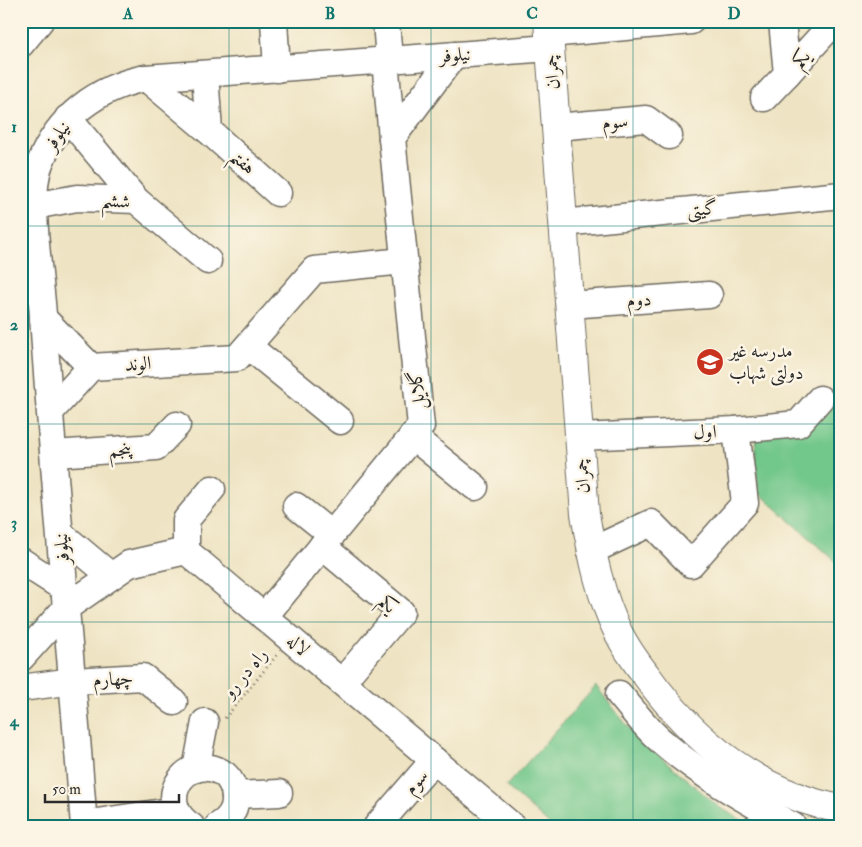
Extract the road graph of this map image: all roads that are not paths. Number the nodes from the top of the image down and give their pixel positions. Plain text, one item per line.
1 (40, 21) edge
2 (274, 21) edge
3 (386, 21) edge
4 (691, 21) edge
5 (782, 21) edge
6 (835, 21) edge
7 (580, 26) edge
8 (549, 35) edge
9 (21, 44) edge
10 (454, 55) junction
11 (387, 60) junction
12 (348, 63) junction
13 (277, 68) junction
14 (205, 74) junction
15 (787, 74) junction
16 (146, 78) junction
17 (764, 98) dead end
18 (389, 101) junction
19 (68, 118) junction
20 (556, 128) junction
21 (209, 131) junction
22 (669, 136) dead end
23 (392, 138) junction
24 (278, 193) dead end
25 (841, 195) edge
26 (30, 196) edge
27 (136, 200) junction
28 (563, 222) junction
29 (208, 261) dead end
30 (404, 261) junction
31 (709, 295) dead end
32 (569, 305) junction
33 (32, 323) edge
34 (248, 346) junction
35 (91, 367) junction
36 (820, 399) dead end
37 (51, 411) junction
38 (340, 421) dead end
39 (177, 425) dead end
40 (736, 430) junction
41 (412, 436) junction
42 (579, 437) junction
43 (54, 454) junction
44 (475, 487) dead end
45 (212, 489) dead end
46 (296, 506) dead end
47 (61, 534) junction
48 (327, 541) junction
49 (186, 551) junction
50 (591, 551) junction
51 (21, 561) edge
52 (111, 576) junction
53 (66, 598) junction
54 (264, 617) junction
55 (21, 658) edge
56 (352, 670) dead end
57 (73, 681) junction
58 (21, 688) edge
59 (619, 694) dead end
60 (174, 702) dead end
61 (213, 723) road end
62 (434, 760) junction
63 (196, 769) junction
64 (279, 793) dead end
65 (235, 795) junction
66 (841, 809) edge
67 (184, 818) edge
68 (382, 824) edge
69 (84, 825) edge
70 (218, 826) edge
71 (512, 826) edge
72 (793, 826) edge

1 - 9 street
2 - 13 street
3 - 11 street, گلایل
4 - 7 street
5 - 15 street, یکم
6 - 15 street, یکم
7 - 8 street
8 - 10 street, نیلوفر
8 - 20 main road, چمران
10 - 11 street, نیلوفر
10 - 23 street
11 - 12 street, نیلوفر
11 - 18 street, گلایل
12 - 13 street, نیلوفر
12 - 18 street
13 - 14 street, نیلوفر
14 - 16 street, نیلوفر
14 - 21 street
15 - 17 street, یکم
16 - 19 street, نیلوفر
16 - 21 street, هفتم
18 - 23 street, گلایل
19 - 26 street, نیلوفر
19 - 27 street
20 - 22 street, سوم
20 - 28 main road, چمران
21 - 24 street, هفتم
23 - 30 street, گلایل
25 - 28 street, گیتی
26 - 27 street, ششم
26 - 33 street, نیلوفر
27 - 29 street, ششم
28 - 32 main road, چمران
30 - 34 street, الوند
30 - 41 street, گلایل
31 - 32 street, دوم
32 - 42 main road, چمران
33 - 35 street
33 - 37 street, نیلوفر
34 - 35 street, الوند
34 - 38 street
35 - 37 street
36 - 40 street, اول
37 - 43 street, نیلوفر
39 - 43 street, پنجم
40 - 42 street, اول
40 - 50 street
41 - 44 street
41 - 48 street, گلایل
42 - 50 main road, چمران
43 - 47 street, نیلوفر
45 - 49 street
46 - 48 street
47 - 52 street
47 - 53 street, نیلوفر
48 - 54 street, گلایل
48 - 56 street, یکم
49 - 52 street
49 - 54 street, لاله
50 - 66 main road, چمران
51 - 53 street
52 - 53 street
53 - 55 street
53 - 57 street, نیلوفر
54 - 62 street, لاله
57 - 58 street, چهارم
57 - 60 street, چهارم
57 - 69 street, نیلوفر
59 - 72 street
61 - 63 street
62 - 68 street, سوم
62 - 71 street, لاله
63 - 65 street
63 - 67 street
64 - 65 street
65 - 70 street
67 - 69 street, نیلوفر

